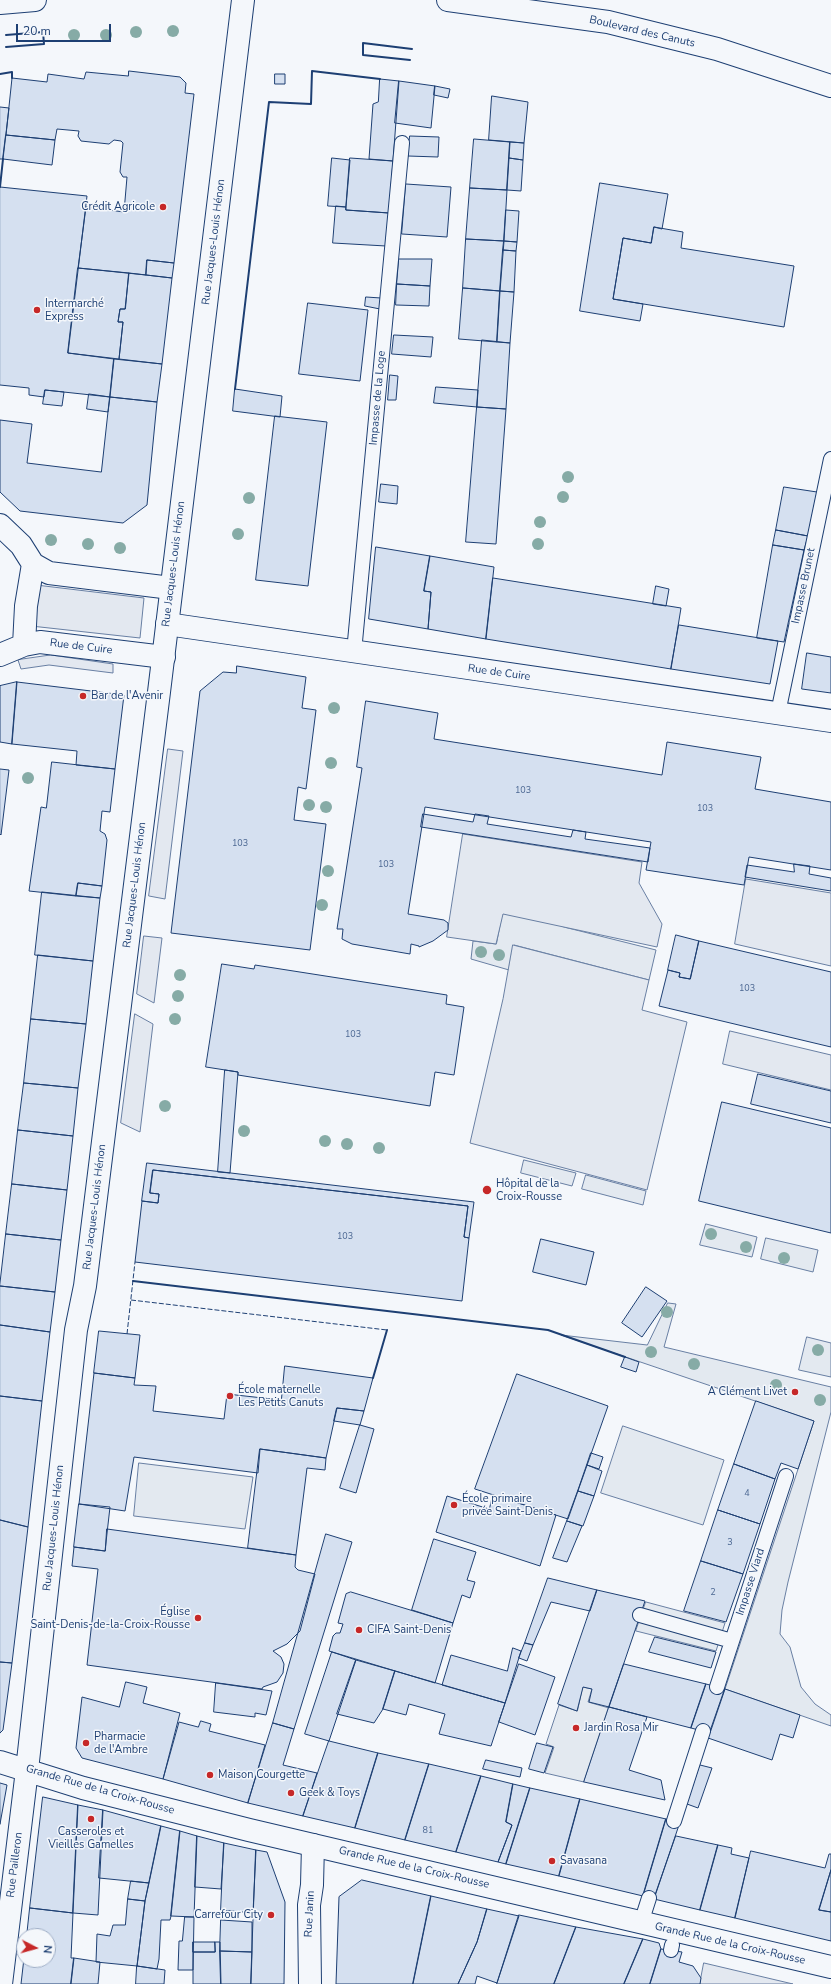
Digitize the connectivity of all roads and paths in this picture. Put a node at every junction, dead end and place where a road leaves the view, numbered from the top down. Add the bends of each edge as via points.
1 (35, 0) edge
2 (242, 0) edge
3 (448, 0) edge
4 (0, 3) edge
5 (831, 86) edge
6 (402, 143) dead end
7 (831, 459) edge
8 (0, 525) edge
9 (33, 564) junction
10 (171, 588) junction
11 (167, 624) junction
12 (24, 645) junction
13 (354, 652) junction
14 (0, 654) edge
15 (164, 657) junction
16 (778, 713) junction
17 (831, 721) edge
18 (786, 1476) dead end
19 (640, 1615) dead end
20 (732, 1641) junction
21 (717, 1687) dead end
22 (703, 1731) dead end
23 (0, 1762) edge
24 (27, 1770) junction
25 (674, 1821) dead end
26 (313, 1845) junction
27 (649, 1898) dead end
28 (641, 1923) junction
29 (831, 1967) edge
30 (1, 1984) edge
31 (310, 1984) edge

1 - 4 street
2 - 10 street, Rue Jacques-Louis Hénon
3 - 5 street, Boulevard des Canuts via 608,22 717,49
6 - 13 lane, Impasse de la Loge
7 - 16 lane, Impasse Brunet
8 - 9 street via 21,545
9 - 10 street via 49,573
9 - 12 street via 27,598
10 - 11 street, Rue Jacques-Louis Hénon
11 - 13 street, Rue de Cuire
11 - 15 street, Rue Jacques-Louis Hénon
12 - 14 street, Rue de Cuire
12 - 15 street, Rue de Cuire via 40,642
13 - 16 street, Rue de Cuire
15 - 24 street, Rue Jacques-Louis Hénon via 85,1286 76,1330
16 - 17 street, Rue de Cuire
18 - 20 lane, Impasse Viard
19 - 20 lane
20 - 21 lane, Impasse Viard
22 - 25 lane
23 - 24 street, Grande Rue de la Croix-Rousse
24 - 26 street, Grande Rue de la Croix-Rousse via 90,1790
24 - 30 street, Rue Pailleron
26 - 28 street, Grande Rue de la Croix-Rousse
26 - 31 street, Rue Janin via 309,1905
27 - 28 lane
28 - 29 street, Grande Rue de la Croix-Rousse

